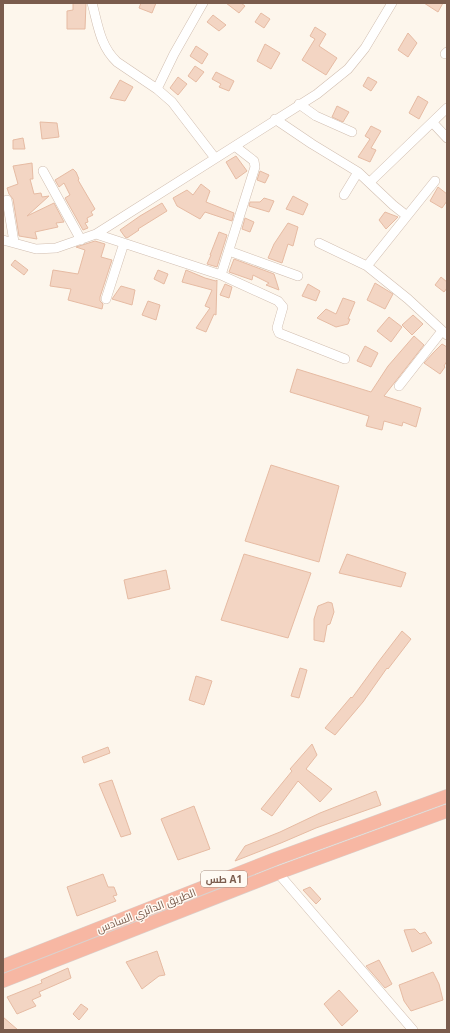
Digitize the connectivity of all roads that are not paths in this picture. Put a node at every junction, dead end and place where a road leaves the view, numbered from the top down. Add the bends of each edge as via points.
1 (92, 3) edge
2 (203, 3) edge
3 (392, 3) edge
4 (157, 90) junction
5 (299, 104) junction
6 (447, 108) edge
7 (275, 119) junction
8 (433, 123) junction
9 (352, 132) dead end
10 (447, 138) edge
11 (236, 146) junction
12 (215, 158) junction
13 (43, 171) dead end
14 (358, 172) junction
15 (434, 181) dead end
16 (370, 182) junction
17 (344, 195) dead end
18 (7, 200) dead end
19 (407, 216) junction
20 (96, 234) junction
21 (3, 240) edge
22 (81, 240) junction
23 (14, 242) junction
24 (124, 243) junction
25 (319, 243) dead end
26 (229, 251) junction
27 (367, 266) junction
28 (221, 275) junction
29 (298, 276) dead end
30 (106, 299) dead end
31 (445, 333) edge
32 (344, 359) dead end
33 (399, 386) dead end
34 (447, 796) edge
35 (447, 812) edge
36 (278, 873) junction
37 (3, 966) edge
38 (3, 981) edge
39 (413, 1030) edge

1 - 4 street via 102,43 111,57
2 - 4 street
3 - 5 street via 365,48 348,69 317,94
4 - 12 street via 172,102
5 - 7 street
5 - 9 street via 316,116
6 - 8 street
7 - 11 street
7 - 14 street
8 - 10 street
8 - 16 street
11 - 12 street
11 - 26 street via 254,161 255,166
12 - 20 street
13 - 22 street
14 - 16 street
14 - 17 street
15 - 19 street
16 - 19 street
18 - 23 street
19 - 27 street
20 - 22 street
20 - 24 street
21 - 23 street
22 - 23 street via 56,248 36,250
24 - 28 street
24 - 30 street
25 - 27 street
26 - 28 street
26 - 29 street
27 - 31 street
28 - 32 street via 280,303 283,309 277,328 279,333
31 - 33 street
34 - 37 highway, الطريق الدائري السادس / طس A1 via 282,857
35 - 36 highway, الطريق الدائري السادس / طس A1
36 - 38 highway, الطريق الدائري السادس / طس A1
36 - 39 street

